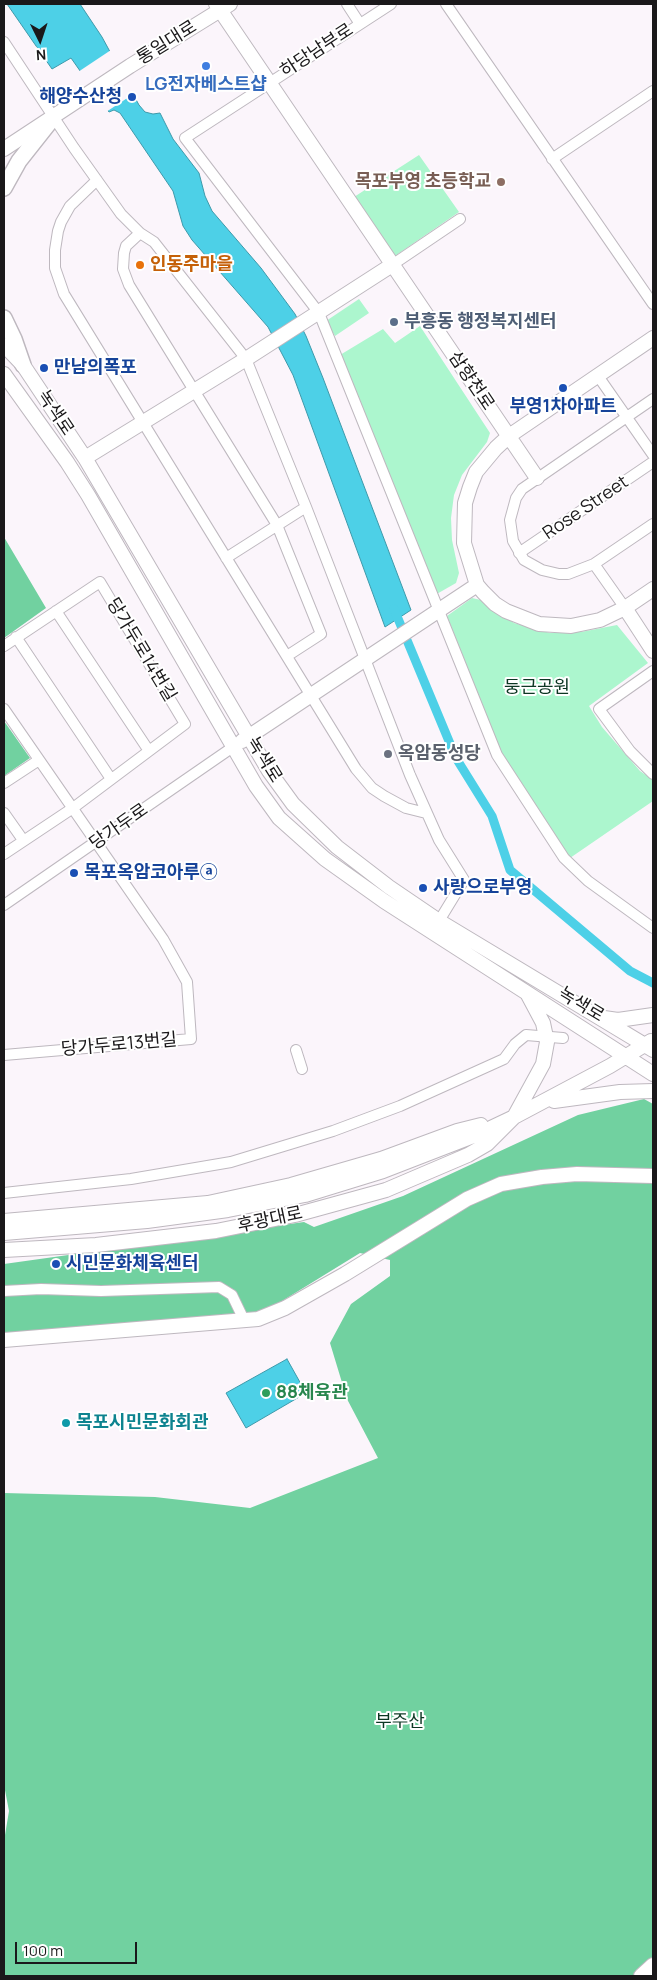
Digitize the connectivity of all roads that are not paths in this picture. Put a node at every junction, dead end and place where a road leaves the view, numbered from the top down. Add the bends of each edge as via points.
1 (347, 4) edge
2 (391, 4) edge
3 (446, 4) edge
4 (222, 6) edge
5 (360, 24) junction
6 (4, 42) edge
7 (269, 82) junction
8 (653, 91) edge
9 (59, 114) junction
10 (4, 149) edge
11 (552, 159) junction
12 (97, 180) junction
13 (4, 188) edge
14 (460, 219) dead end
15 (140, 232) junction
16 (392, 266) junction
17 (653, 304) edge
18 (317, 314) junction
19 (4, 318) edge
20 (653, 338) edge
21 (4, 345) edge
22 (249, 357) junction
23 (22, 366) junction
24 (4, 374) edge
25 (598, 376) junction
26 (194, 392) junction
27 (653, 399) edge
28 (627, 417) junction
29 (144, 423) junction
30 (509, 436) junction
31 (653, 455) edge
32 (85, 458) junction
33 (653, 462) edge
34 (537, 478) junction
35 (306, 507) junction
36 (653, 524) edge
37 (277, 525) junction
38 (519, 553) junction
39 (226, 558) junction
40 (594, 564) junction
41 (477, 585) junction
42 (653, 589) edge
43 (625, 608) junction
44 (56, 611) junction
45 (437, 612) junction
46 (16, 637) junction
47 (4, 646) edge
48 (653, 651) edge
49 (287, 656) junction
50 (369, 658) junction
51 (653, 671) edge
52 (310, 695) junction
53 (4, 709) edge
54 (249, 736) junction
55 (233, 747) junction
56 (149, 751) junction
57 (39, 760) junction
58 (653, 774) edge
59 (111, 779) junction
60 (4, 783) edge
61 (72, 808) junction
62 (4, 813) edge
63 (426, 813) junction
64 (23, 840) junction
65 (96, 842) junction
66 (4, 854) edge
67 (4, 905) edge
68 (439, 921) junction
69 (651, 924) edge
70 (527, 992) junction
71 (653, 1015) edge
72 (600, 1017) junction
73 (546, 1036) junction
74 (563, 1038) dead end
75 (651, 1045) edge
76 (296, 1050) dead end
77 (4, 1055) edge
78 (625, 1056) junction
79 (302, 1069) dead end
80 (653, 1074) edge
81 (653, 1091) edge
82 (543, 1102) junction
83 (514, 1117) junction
84 (653, 1176) edge
85 (4, 1194) edge
86 (4, 1221) edge
87 (4, 1233) edge
88 (4, 1242) edge
89 (4, 1250) edge
90 (4, 1291) edge
91 (244, 1320) junction
92 (4, 1340) edge
93 (653, 1965) edge
94 (640, 1976) edge

1 - 5 street
2 - 5 street, 하당남부로
3 - 11 street
4 - 7 street, 삼향천로
4 - 9 street, 통일대로
5 - 7 street, 하당남부로
6 - 9 street
7 - 16 street, 삼향천로
7 - 18 street, 하당남부로 via 185,138
8 - 11 street
9 - 10 street
9 - 12 street
9 - 13 main road via 19,161
11 - 17 street
12 - 15 street via 121,214
12 - 29 street via 77,197 61,222 55,250 56,276
14 - 16 street
15 - 22 street via 154,242
15 - 26 street via 126,246 122,260 124,276
16 - 18 street
16 - 30 street, 삼향천로
18 - 22 street
18 - 45 street
19 - 23 main road
20 - 25 street
21 - 23 street, 녹색로
22 - 26 street
22 - 35 street
23 - 32 street, 녹색로
24 - 55 street, 녹색로 via 88,495
25 - 28 street
25 - 30 street
26 - 29 street
26 - 37 street
27 - 28 street
28 - 31 street
28 - 34 street
29 - 32 street
29 - 39 street
30 - 34 street, 삼향천로
30 - 41 street via 476,472 465,504 464,543
32 - 54 street, 녹색로
33 - 38 street, Rose Street
34 - 38 street via 522,489 512,512 510,530
35 - 37 street
35 - 50 street
36 - 40 street
37 - 39 street
37 - 49 street via 321,634
38 - 40 street via 534,567 551,573 568,574
39 - 49 street
40 - 43 street
41 - 43 street via 506,612 549,626 588,624
41 - 45 street
42 - 43 street
43 - 48 street
44 - 46 street, 당가두로14번길
44 - 56 street
44 - 56 street, 당가두로14번길 via 100,582 185,724
45 - 50 street
45 - 69 street via 493,748 536,818 564,858 588,882
46 - 47 street, 당가두로14번길
46 - 59 street
49 - 52 street
50 - 52 street
50 - 63 street
51 - 58 street via 598,709 630,751
52 - 54 street
52 - 63 street via 356,769 372,788 395,803
53 - 57 street
54 - 55 street
54 - 68 street, 녹색로 via 293,804 337,847
55 - 65 street, 당가두로
55 - 70 street, 녹색로 via 280,818 325,859 384,901
56 - 59 street, 당가두로14번길
57 - 60 street
57 - 61 street
59 - 61 street, 당가두로14번길
61 - 64 street, 당가두로14번길
61 - 65 street
62 - 64 street
63 - 68 street via 464,880
64 - 66 street, 당가두로14번길
65 - 67 street, 당가두로
65 - 77 street, 당가두로13번길 via 187,982 191,1038
68 - 72 street, 녹색로
70 - 73 street
70 - 78 street, 녹색로
71 - 72 street via 618,1020
72 - 75 street, 녹색로
73 - 74 street
73 - 83 street via 543,1064
73 - 85 street via 526,1035 504,1059 400,1106 231,1162 131,1179
75 - 78 street, 후광대로
76 - 79 street
78 - 80 street, 녹색로
78 - 82 street, 후광대로
81 - 82 street
82 - 83 street, 후광대로
83 - 86 street, 후광대로 via 456,1131 381,1159 291,1185 208,1203
83 - 87 street, 후광대로 via 383,1171 305,1195 147,1221
83 - 88 street, 후광대로 via 483,1139 385,1177 297,1203 237,1216 155,1227 63,1233
83 - 89 street, 후광대로 via 487,1144 468,1155 386,1190 295,1215 216,1231 96,1245
84 - 91 street via 577,1174 501,1184 467,1199 285,1308 258,1319
90 - 91 street via 219,1287 232,1295
91 - 92 street
93 - 94 street

